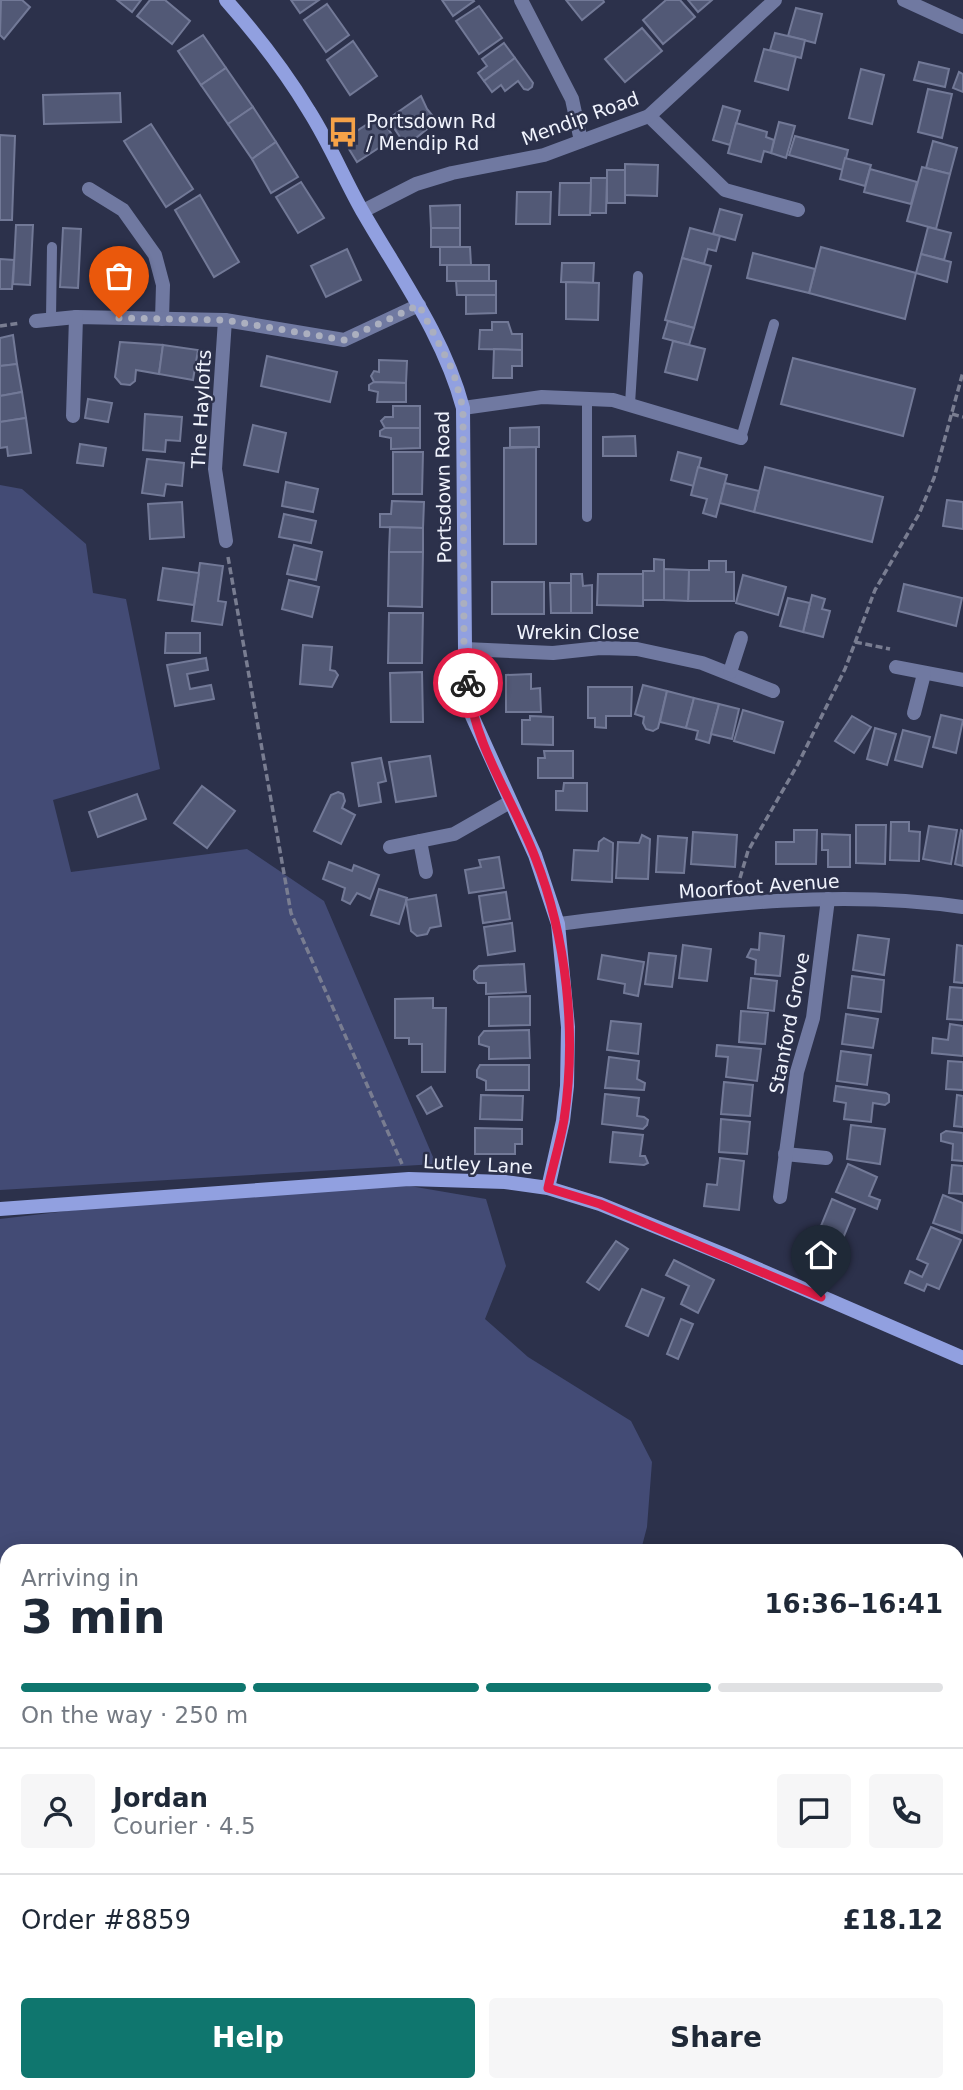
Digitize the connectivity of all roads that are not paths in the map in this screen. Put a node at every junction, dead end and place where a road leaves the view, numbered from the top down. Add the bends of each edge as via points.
1 (226, 0) edge
2 (904, 0) edge
3 (772, 1) edge
4 (527, 2) edge
5 (963, 27) edge
6 (649, 116) junction
7 (581, 141) junction
8 (89, 189) dead end
9 (797, 210) dead end
10 (363, 211) junction
11 (52, 247) dead end
12 (638, 276) dead end
13 (419, 305) junction
14 (76, 317) junction
15 (162, 319) junction
16 (43, 320) joint
17 (225, 320) junction
18 (774, 324) dead end
19 (587, 398) junction
20 (630, 404) junction
21 (463, 408) junction
22 (74, 416) dead end
23 (741, 438) joint
24 (587, 517) dead end
25 (226, 541) road end
26 (741, 638) dead end
27 (464, 649) junction
28 (896, 667) road end
29 (730, 672) junction
30 (924, 674) junction
31 (963, 680) edge
32 (772, 691) dead end
33 (914, 713) dead end
34 (510, 802) junction
35 (420, 841) junction
36 (390, 848) dead end
37 (426, 872) dead end
38 (828, 899) junction
39 (963, 907) edge
40 (558, 924) junction
41 (785, 1154) junction
42 (826, 1158) dead end
43 (548, 1188) junction
44 (780, 1197) dead end
45 (0, 1209) edge
46 (963, 1358) edge

1 - 10 street, Portsdown Road via 269,50 311,113
2 - 5 street
3 - 6 street, Mendip Road
4 - 7 street via 572,99
6 - 7 street, Mendip Road
6 - 9 street via 725,190
7 - 10 street, Mendip Road via 544,155 416,184
8 - 15 street via 123,210 155,255 163,285
10 - 13 street, Portsdown Road
11 - 16 lane
12 - 20 lane
13 - 17 street via 344,340
13 - 21 street, Portsdown Road via 453,371
14 - 15 street
14 - 16 street
14 - 22 street
15 - 17 street
17 - 25 street, The Haylofts via 215,469
18 - 23 lane
19 - 20 street
19 - 21 street via 542,397
19 - 24 lane
20 - 23 street
21 - 27 street, Portsdown Road
26 - 29 street
27 - 29 street, Wrekin Close via 553,653 637,649
27 - 34 street, Portsdown Road via 472,716
28 - 30 street
29 - 32 street, Wrekin Close
30 - 31 street
30 - 33 street
34 - 35 street via 454,834
34 - 40 street, Portsdown Road via 535,855
35 - 36 street
35 - 37 street
38 - 39 street, Moorfoot Avenue
38 - 40 street, Moorfoot Avenue via 732,904
38 - 41 street, Stanford Grove via 813,1018 797,1072
40 - 43 street, Portsdown Road via 568,1027 567,1086
41 - 42 street
41 - 44 street, Stanford Grove
43 - 45 street, Lutley Lane via 409,1179
43 - 46 street, Lutley Lane via 730,1257

